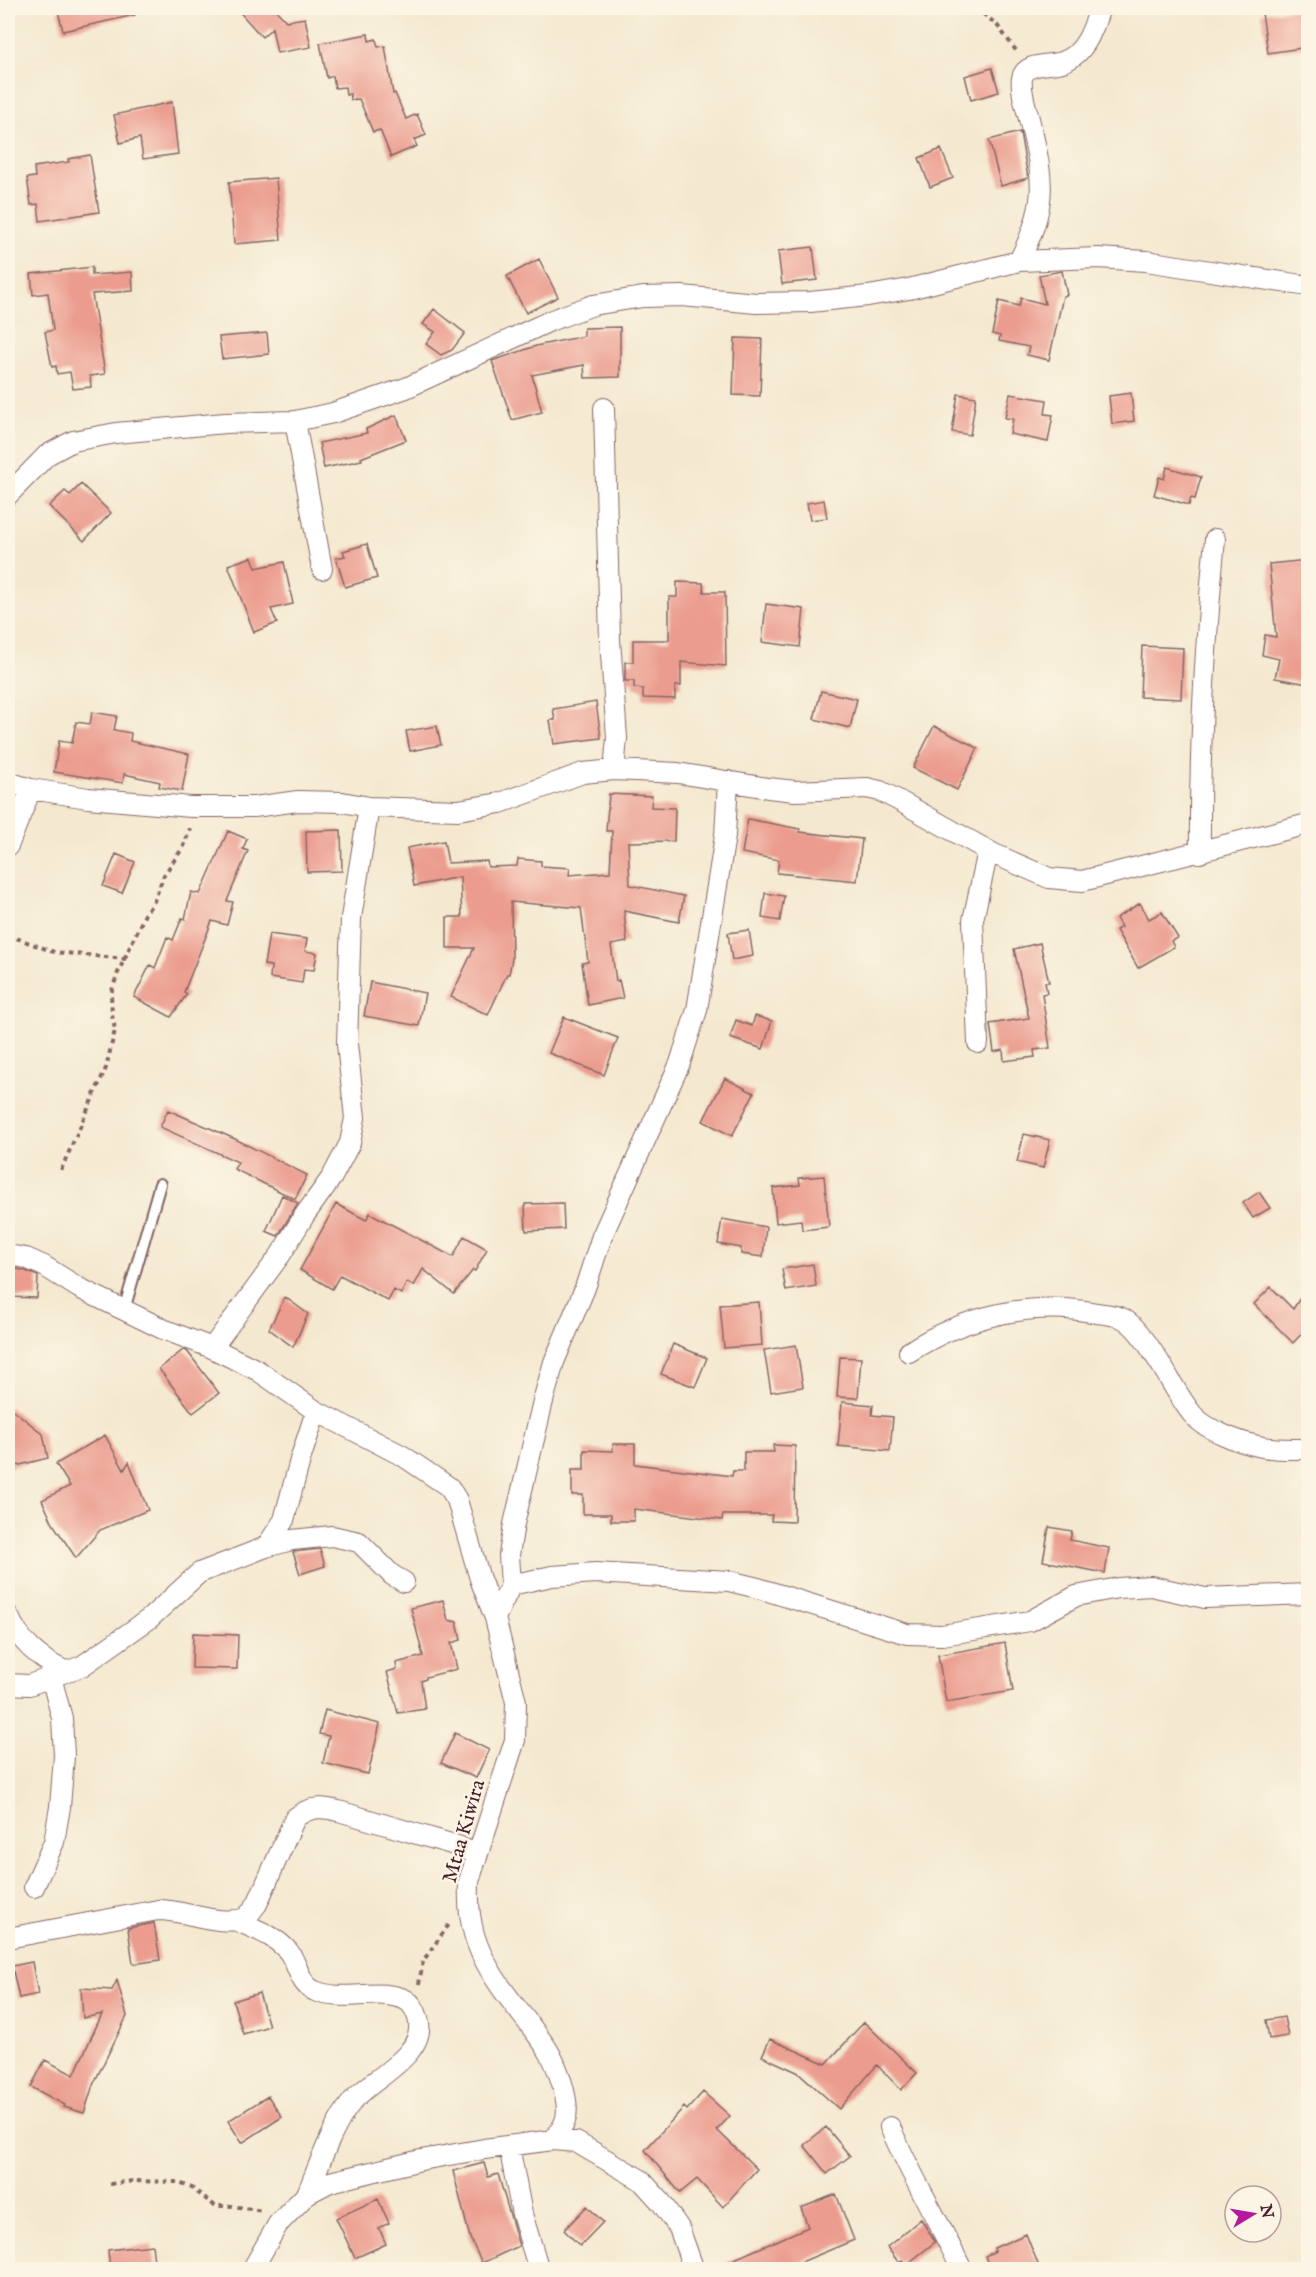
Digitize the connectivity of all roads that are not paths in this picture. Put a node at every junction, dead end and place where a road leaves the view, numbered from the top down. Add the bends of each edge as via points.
1 (1100, 8) edge
2 (1019, 261) junction
3 (1308, 286) edge
4 (604, 408) dead end
5 (295, 421) junction
6 (8, 495) edge
7 (1215, 539) dead end
8 (322, 569) dead end
9 (614, 770) junction
10 (728, 781) junction
11 (8, 782) edge
12 (31, 789) junction
13 (369, 807) junction
14 (1308, 824) edge
15 (8, 846) edge
16 (988, 851) junction
17 (1200, 853) junction
18 (978, 1043) dead end
19 (160, 1184) dead end
20 (8, 1255) edge
21 (124, 1310) junction
22 (212, 1348) junction
23 (909, 1352) dead end
24 (316, 1411) junction
25 (1308, 1449) edge
26 (266, 1546) junction
27 (405, 1582) dead end
28 (512, 1586) junction
29 (1308, 1594) edge
30 (8, 1615) edge
31 (495, 1618) junction
32 (59, 1675) junction
33 (8, 1684) edge
34 (477, 1855) junction
35 (34, 1887) dead end
36 (237, 1921) junction
37 (8, 1938) edge
38 (890, 2127) dead end
39 (553, 2140) junction
40 (510, 2146) junction
41 (308, 2194) junction
42 (252, 2270) edge
43 (539, 2270) edge
44 (694, 2270) edge
45 (962, 2270) edge

1 - 2 street via 1082,51 1061,63 1029,68 1022,78 1042,188 1036,222
2 - 3 street via 1146,261
2 - 5 street via 909,289 822,301 756,303 682,296 593,305 406,388 363,404
4 - 9 street via 610,640 617,738
5 - 6 street via 165,428 73,441 47,456
5 - 8 street
7 - 17 street via 1204,646
9 - 10 street via 678,773
9 - 13 street via 583,772 500,803 458,810
10 - 16 street via 801,791 854,787 880,791
10 - 28 street via 724,836 697,1010 680,1063 602,1236 554,1362 514,1524 509,1555
11 - 12 street
12 - 13 street via 191,807 254,807 297,801
12 - 15 street
13 - 22 street via 351,918 347,1044 355,1118 350,1143 281,1254
14 - 17 street
16 - 17 street via 1049,878 1082,881
16 - 18 street via 973,920
19 - 21 lane
20 - 21 street, Mtaa Kiwira via 44,1266
21 - 22 street, Mtaa Kiwira
22 - 24 street, Mtaa Kiwira via 257,1370
23 - 25 street via 927,1340 980,1318 1025,1309 1086,1311 1123,1318 1144,1339 1195,1417 1220,1433 1259,1447
24 - 26 street via 284,1520
24 - 31 street, Mtaa Kiwira via 404,1456 449,1487 457,1500
26 - 27 street via 332,1536 359,1542 392,1575
26 - 32 street via 199,1573 149,1619 82,1666
28 - 29 street via 552,1576 596,1574 729,1581 907,1634 942,1635 1030,1621 1076,1596 1118,1588 1151,1586 1205,1598
28 - 31 street
30 - 32 street via 20,1636
31 - 34 street, Mtaa Kiwira via 516,1702 515,1740
32 - 33 street via 30,1685
32 - 35 street via 64,1756 60,1808 54,1842
34 - 36 street via 342,1812 313,1808 296,1818 256,1904 246,1918
34 - 39 street, Mtaa Kiwira via 469,1881 472,1930 496,1980 547,2049 561,2082 567,2105 565,2121
36 - 37 street via 158,1910
36 - 41 street via 273,1937 288,1951 305,1984 317,1992 406,2000 415,2008 420,2022 411,2050 350,2104
38 - 45 street
39 - 40 street
39 - 44 street via 576,2142 641,2180 679,2228
40 - 41 street via 374,2171 330,2182
40 - 43 street via 522,2214
41 - 42 street via 278,2224

